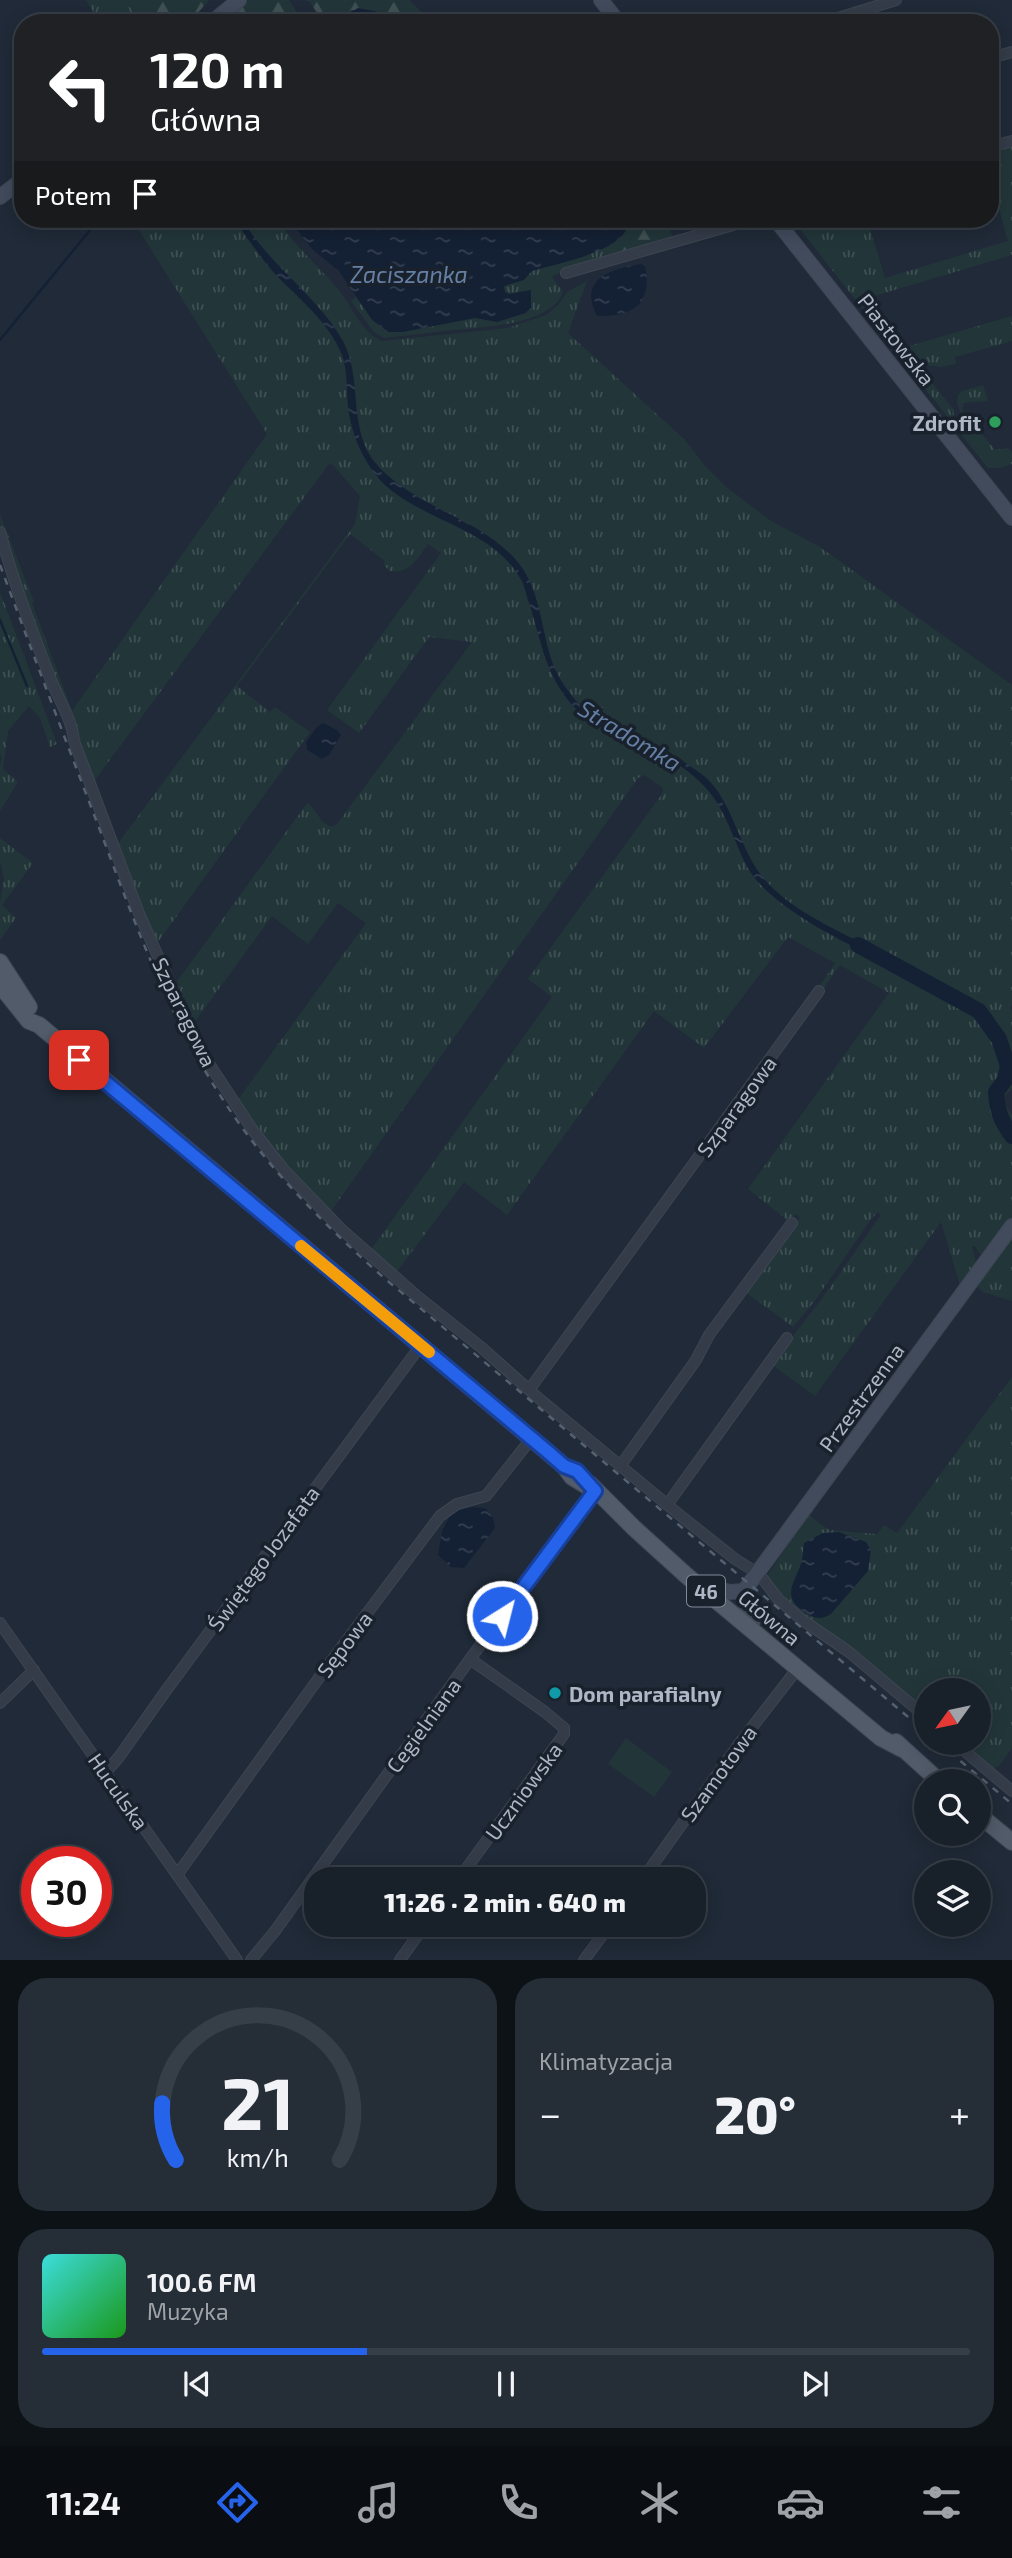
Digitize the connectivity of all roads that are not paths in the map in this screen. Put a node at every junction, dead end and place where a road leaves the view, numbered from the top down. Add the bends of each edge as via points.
1 (239, 0) edge
2 (601, 0) edge
3 (896, 0) edge
4 (222, 14) edge
5 (612, 14) edge
6 (851, 14) edge
7 (14, 186) edge
8 (0, 197) edge
9 (723, 228) edge
10 (782, 228) edge
11 (566, 273) dead end
12 (1012, 518) edge
13 (0, 532) edge
14 (0, 962) edge
15 (0, 985) edge
16 (819, 991) dead end
17 (39, 1026) junction
18 (792, 1223) dead end
19 (1012, 1226) edge
20 (787, 1338) dead end
21 (421, 1345) junction
22 (529, 1390) junction
23 (531, 1439) junction
24 (621, 1465) junction
25 (595, 1491) junction
26 (667, 1505) junction
27 (617, 1510) junction
28 (759, 1574) junction
29 (716, 1588) junction
30 (744, 1591) junction
31 (754, 1619) junction
32 (0, 1623) edge
33 (470, 1660) junction
34 (798, 1668) junction
35 (34, 1670) junction
36 (0, 1703) edge
37 (914, 1707) edge
38 (902, 1749) junction
39 (969, 1755) edge
40 (925, 1769) edge
41 (106, 1772) junction
42 (1012, 1791) edge
43 (991, 1825) edge
44 (1012, 1842) edge
45 (467, 1867) edge
46 (651, 1867) edge
47 (177, 1875) junction
48 (416, 1937) edge
49 (601, 1937) edge
50 (237, 1959) edge
51 (251, 1959) edge
52 (400, 1959) edge
53 (584, 1959) edge

1 - 4 street
2 - 5 street
3 - 6 street
7 - 8 street
9 - 11 street
10 - 12 street, Piastowska
13 - 22 street, Szparagowa via 17,590 59,702 73,726 74,741 135,905 205,1057 267,1150 327,1216
14 - 17 main road, Główna / 46
15 - 17 main road, Główna / 46 via 29,1021
16 - 22 street, Szparagowa
17 - 21 main road, Główna / 46
18 - 24 street
19 - 28 street, Przestrzenna
20 - 26 street
21 - 23 main road, Główna / 46
21 - 41 street, Świętego Jozafata
22 - 24 street, Szparagowa
23 - 25 main road, Główna / 46 via 572,1478
23 - 47 street, Sępowa via 486,1496 457,1504 440,1516
24 - 26 street, Szparagowa
25 - 27 main road, Główna / 46
25 - 33 street, Cegielniana
26 - 28 street, Szparagowa
27 - 29 main road, Główna / 46
27 - 34 main road, Główna / 46
28 - 30 street, Przestrzenna
28 - 37 street, Szparagowa via 801,1619
29 - 30 street
29 - 31 main road, Główna / 46
30 - 31 street
31 - 38 main road, Główna / 46 via 875,1719
32 - 35 street, Huculska
33 - 45 street, Uczniowska via 545,1712 564,1728 564,1734
33 - 51 street, Cegielniana
34 - 38 main road, Główna / 46 via 881,1738
34 - 46 street, Szamotowa
35 - 36 street
35 - 41 street, Huculska
38 - 40 main road, Główna / 46
39 - 42 street
41 - 47 street, Huculska
43 - 44 main road
47 - 50 street, Huculska
48 - 52 street
49 - 53 street

